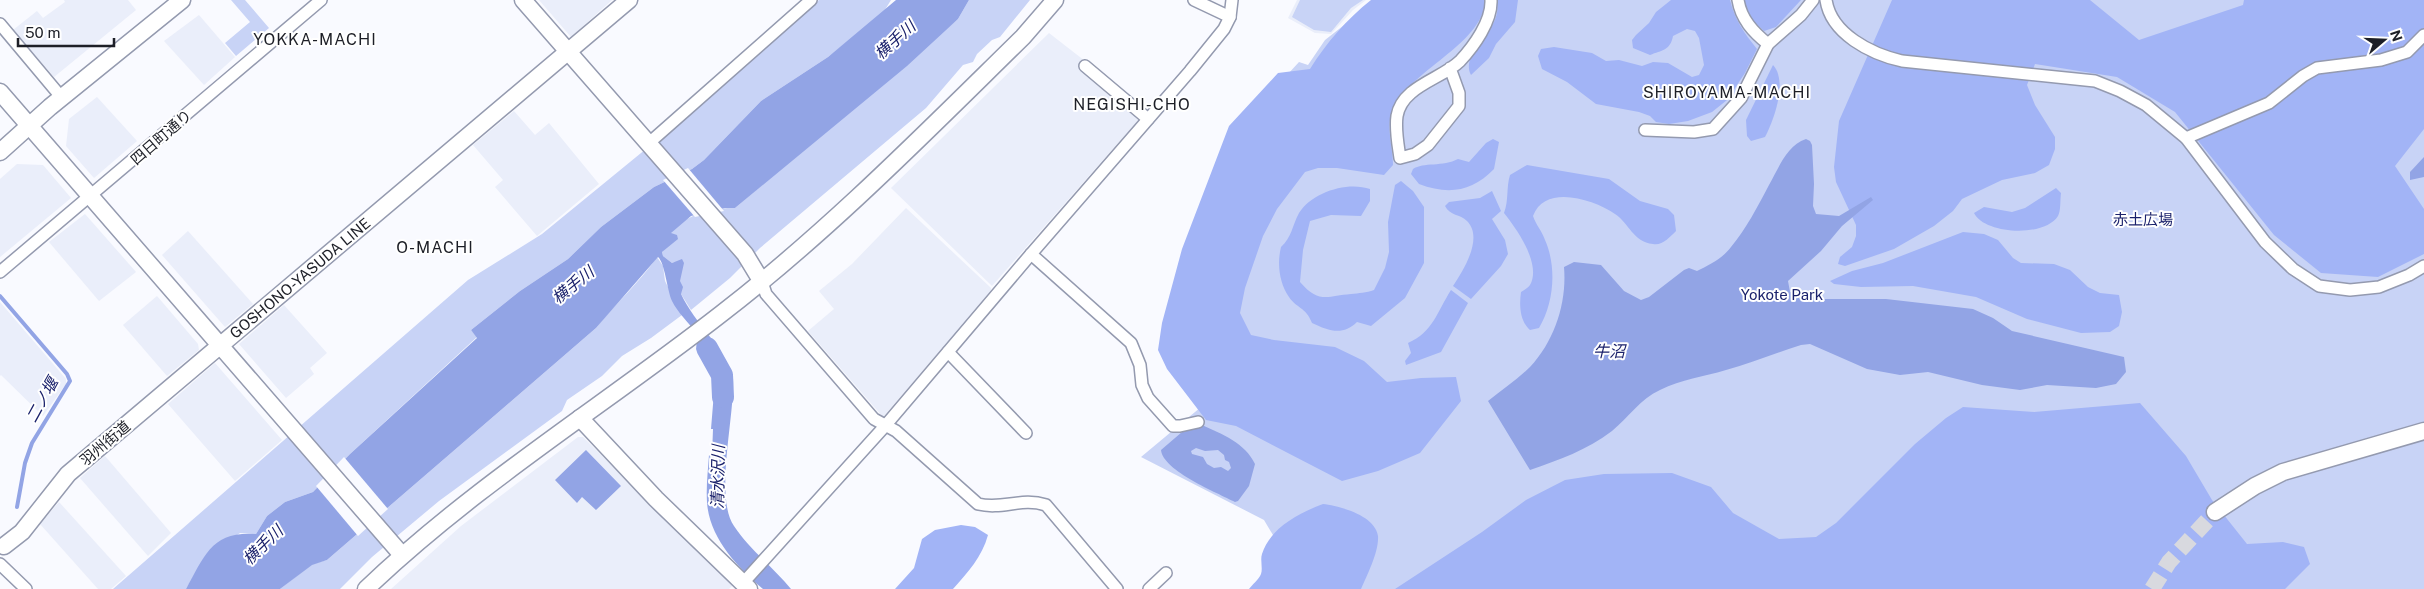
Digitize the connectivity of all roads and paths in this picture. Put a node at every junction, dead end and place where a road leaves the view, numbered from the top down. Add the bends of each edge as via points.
1 (182, 0) edge
2 (321, 0) edge
3 (523, 0) edge
4 (629, 0) edge
5 (811, 0) edge
6 (1055, 0) edge
7 (1194, 0) edge
8 (1232, 0) edge
9 (1491, 0) edge
10 (1738, 0) edge
11 (1813, 0) edge
12 (1826, 0) edge
13 (1230, 17) junction
14 (0, 24) edge
15 (2424, 35) edge
16 (1768, 44) junction
17 (568, 51) junction
18 (1085, 66) dead end
19 (1450, 68) junction
20 (0, 92) edge
21 (62, 98) junction
22 (1148, 119) junction
23 (31, 126) junction
24 (1645, 130) dead end
25 (2186, 138) junction
26 (649, 143) junction
27 (0, 152) edge
28 (91, 196) junction
29 (1031, 254) junction
30 (2424, 266) edge
31 (0, 272) edge
32 (762, 282) junction
33 (221, 346) junction
34 (948, 352) junction
35 (580, 418) junction
36 (1198, 422) dead end
37 (885, 426) junction
38 (2424, 431) edge
39 (1026, 433) dead end
40 (2215, 512) tunnel mouth
41 (1, 546) edge
42 (402, 555) junction
43 (0, 564) edge
44 (1166, 573) dead end
45 (747, 583) edge
46 (26, 589) edge
47 (366, 589) edge
48 (1117, 589) edge
49 (1149, 589) edge

1 - 21 street
2 - 28 street, 四日町通り
3 - 17 street
4 - 17 street, GOSHONO-YASUDA LINE
5 - 26 street
6 - 32 street via 1034,26 955,104 810,242
7 - 13 street
8 - 13 street
9 - 19 street via 1483,29
10 - 16 street via 1752,31
11 - 16 street
12 - 25 street via 1835,24 1853,40 1888,58 2095,80 2146,105
13 - 22 street via 1224,29
14 - 21 street
15 - 25 street via 2407,52 2380,60 2318,68 2269,103
16 - 24 street via 1741,98 1713,129 1694,132
17 - 26 street
17 - 33 street, GOSHONO-YASUDA LINE
18 - 22 street
19 - 19 street via 1406,98 1397,114 1400,158 1415,154 1428,145 1459,106
20 - 23 street
21 - 23 street
22 - 29 street
23 - 27 street
23 - 28 street
25 - 30 street via 2265,242 2293,269 2319,286 2350,290 2379,287 2409,276
26 - 32 street via 745,254
28 - 31 street, 四日町通り
28 - 33 street
29 - 34 street
29 - 36 street via 1131,343 1148,398 1173,426
32 - 35 street
32 - 37 street via 766,294 874,419
33 - 41 street, 羽州街道 via 68,474 22,532
33 - 42 street, GOSHONO-YASUDA LINE
34 - 37 street
34 - 39 street
35 - 42 street via 462,505
35 - 45 street via 656,499
37 - 45 street
37 - 48 street via 896,431 978,504 990,507 1032,500 1046,505
38 - 40 street via 2283,472
42 - 47 street
43 - 46 street
44 - 49 street

